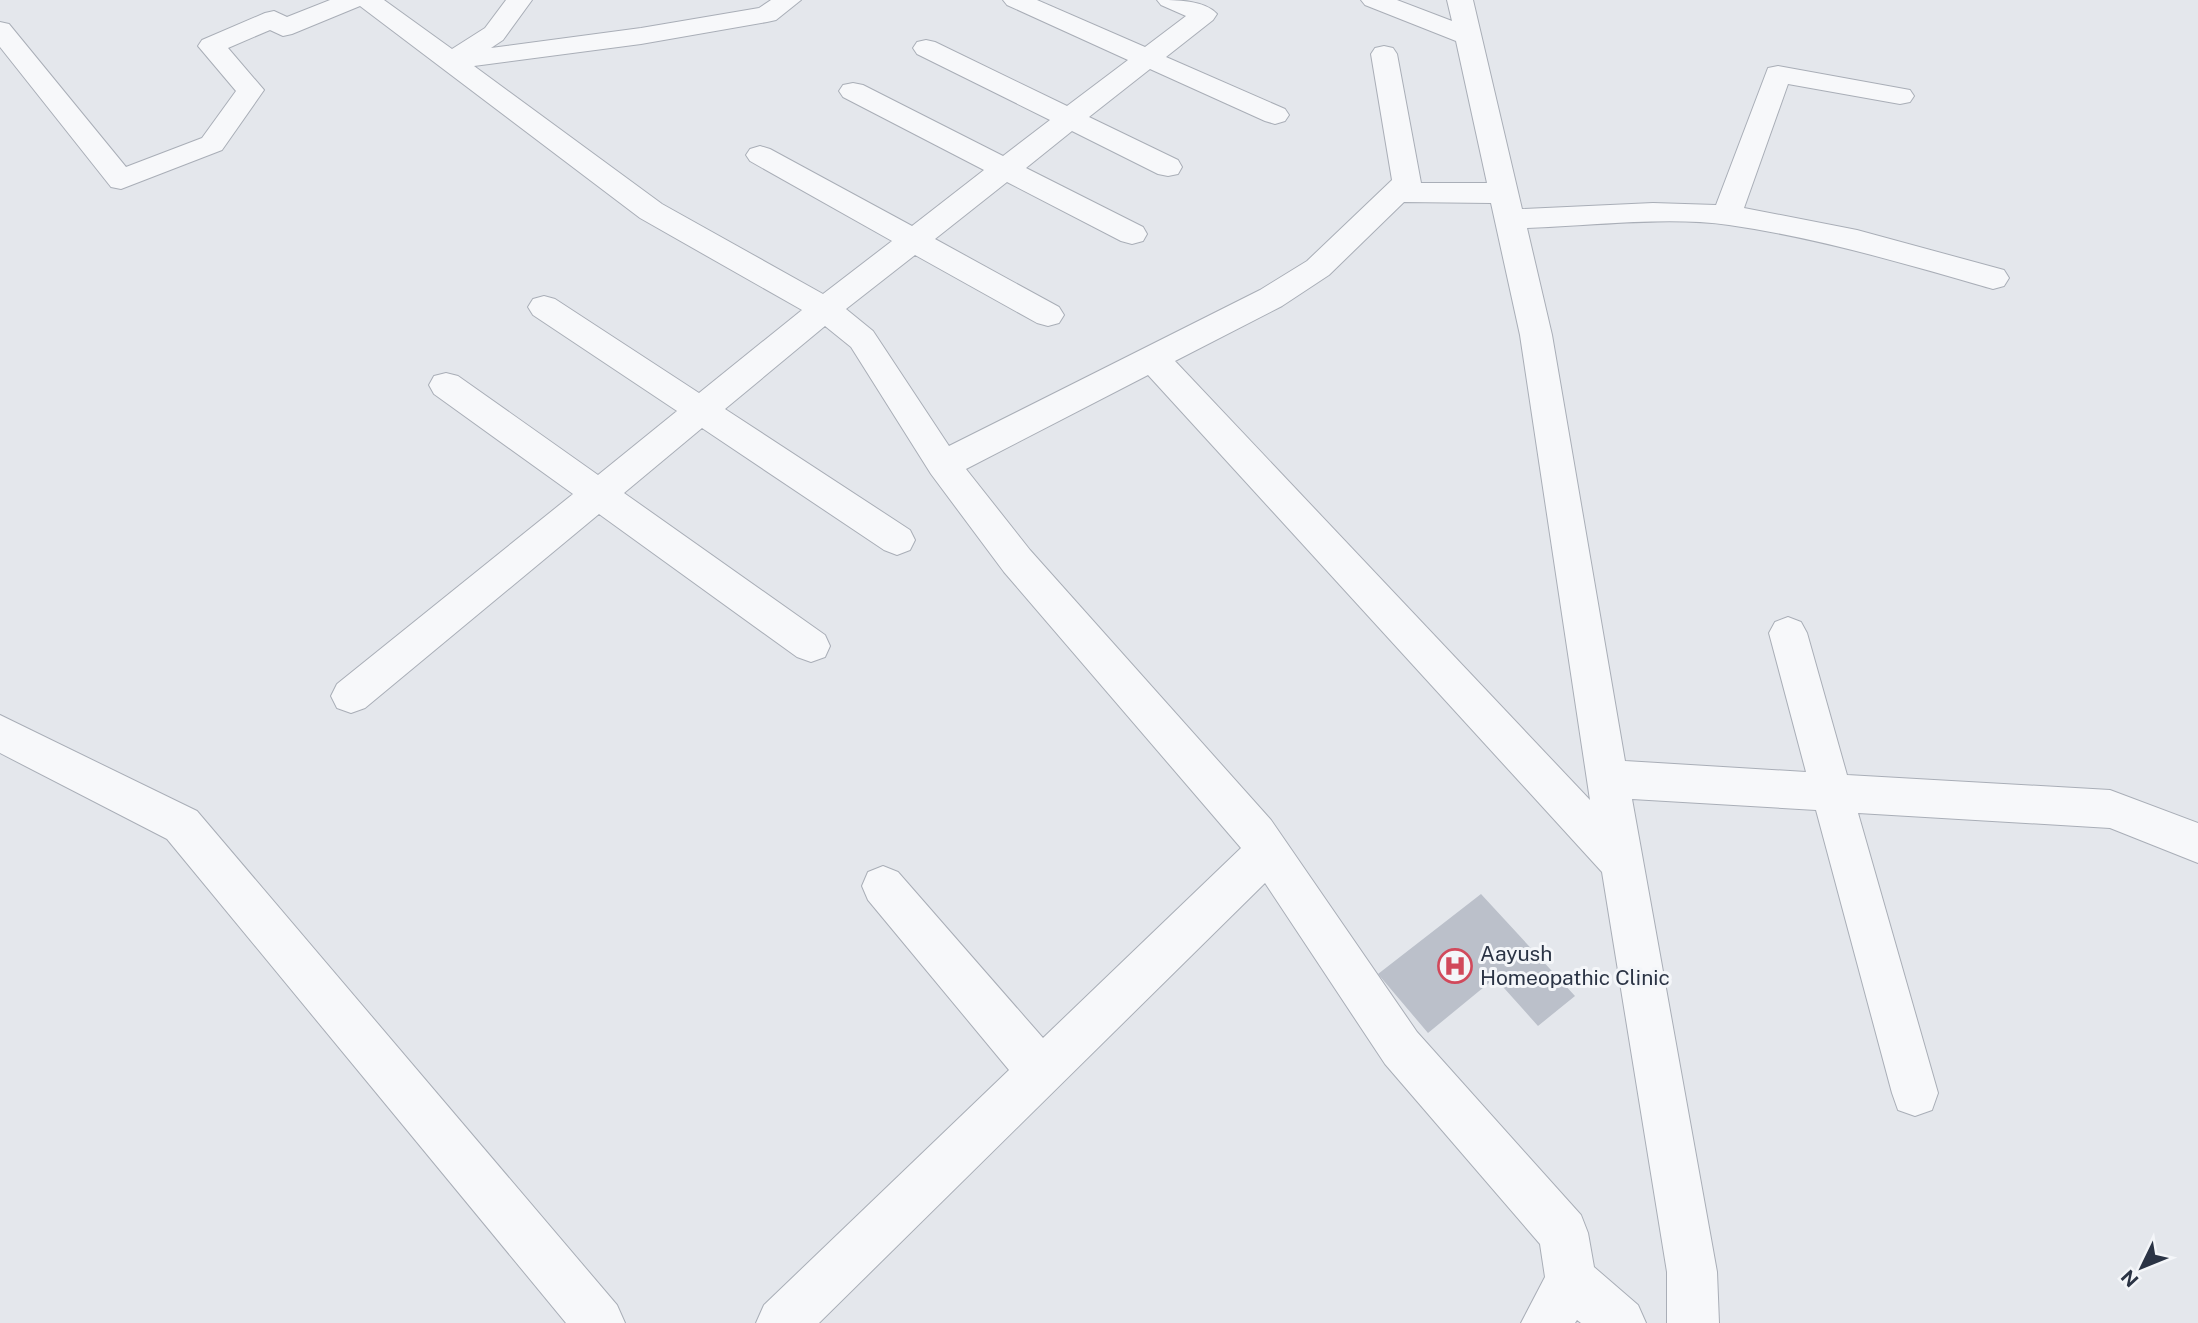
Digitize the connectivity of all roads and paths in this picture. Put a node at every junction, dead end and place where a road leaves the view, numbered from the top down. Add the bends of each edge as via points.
1 (353, 0) edge
2 (368, 0) edge
3 (519, 0) edge
4 (788, 0) edge
5 (1016, 0) edge
6 (1170, 0) edge
7 (1374, 0) edge
8 (1460, 0) edge
9 (0, 30) edge
10 (1468, 37) junction
11 (926, 48) dead end
12 (1384, 54) dead end
13 (1150, 59) junction
14 (451, 61) junction
15 (853, 91) dead end
16 (1899, 96) dead end
17 (1275, 115) dead end
18 (1071, 120) junction
19 (760, 155) dead end
20 (1168, 167) dead end
21 (1007, 169) junction
22 (1396, 192) junction
23 (1507, 206) junction
24 (1727, 215) junction
25 (1132, 234) dead end
26 (914, 241) junction
27 (1993, 278) dead end
28 (544, 307) dead end
29 (825, 309) junction
30 (1048, 314) dead end
31 (1153, 359) junction
32 (446, 385) dead end
33 (701, 411) junction
34 (943, 465) junction
35 (599, 494) junction
36 (897, 540) dead end
37 (1788, 633) dead end
38 (811, 646) dead end
39 (351, 696) dead end
40 (0, 733) edge
41 (1609, 779) junction
42 (1832, 792) junction
43 (2198, 843) edge
44 (1268, 851) junction
45 (1624, 865) junction
46 (883, 886) dead end
47 (1041, 1072) junction
48 (1915, 1093) dead end
49 (1559, 1302) edge
50 (599, 1323) edge
51 (782, 1323) edge
52 (1620, 1323) edge
53 (1693, 1323) edge

1 - 9 street via 283,28 274,19 211,46 250,90 212,144 121,180
2 - 14 street
3 - 14 street via 494,34
4 - 14 street via 767,14
5 - 13 street
6 - 13 street via 1204,14
7 - 10 street
8 - 10 street
10 - 23 street
11 - 18 street
12 - 22 street via 1406,182
13 - 17 street
13 - 18 street
14 - 29 street via 651,211
15 - 21 street
16 - 24 street via 1861,85 1779,74
18 - 20 street
18 - 21 street
19 - 26 street
21 - 25 street
21 - 26 street
22 - 23 street
22 - 31 street via 1318,268 1271,298
23 - 24 street
23 - 41 street via 1536,335
24 - 27 street via 1857,240
26 - 29 street
26 - 30 street
28 - 33 street
29 - 33 street
29 - 34 street via 862,339
31 - 34 street
31 - 45 street
32 - 35 street
33 - 35 street
33 - 36 street
34 - 44 street via 1017,561
35 - 38 street
35 - 39 street
37 - 42 street
40 - 50 street via 182,825
41 - 42 street
41 - 45 street
42 - 43 street via 2110,809
42 - 48 street
44 - 47 street
44 - 49 street via 1401,1048 1563,1233
45 - 53 street via 1692,1272
46 - 47 street
47 - 51 street
49 - 52 street

